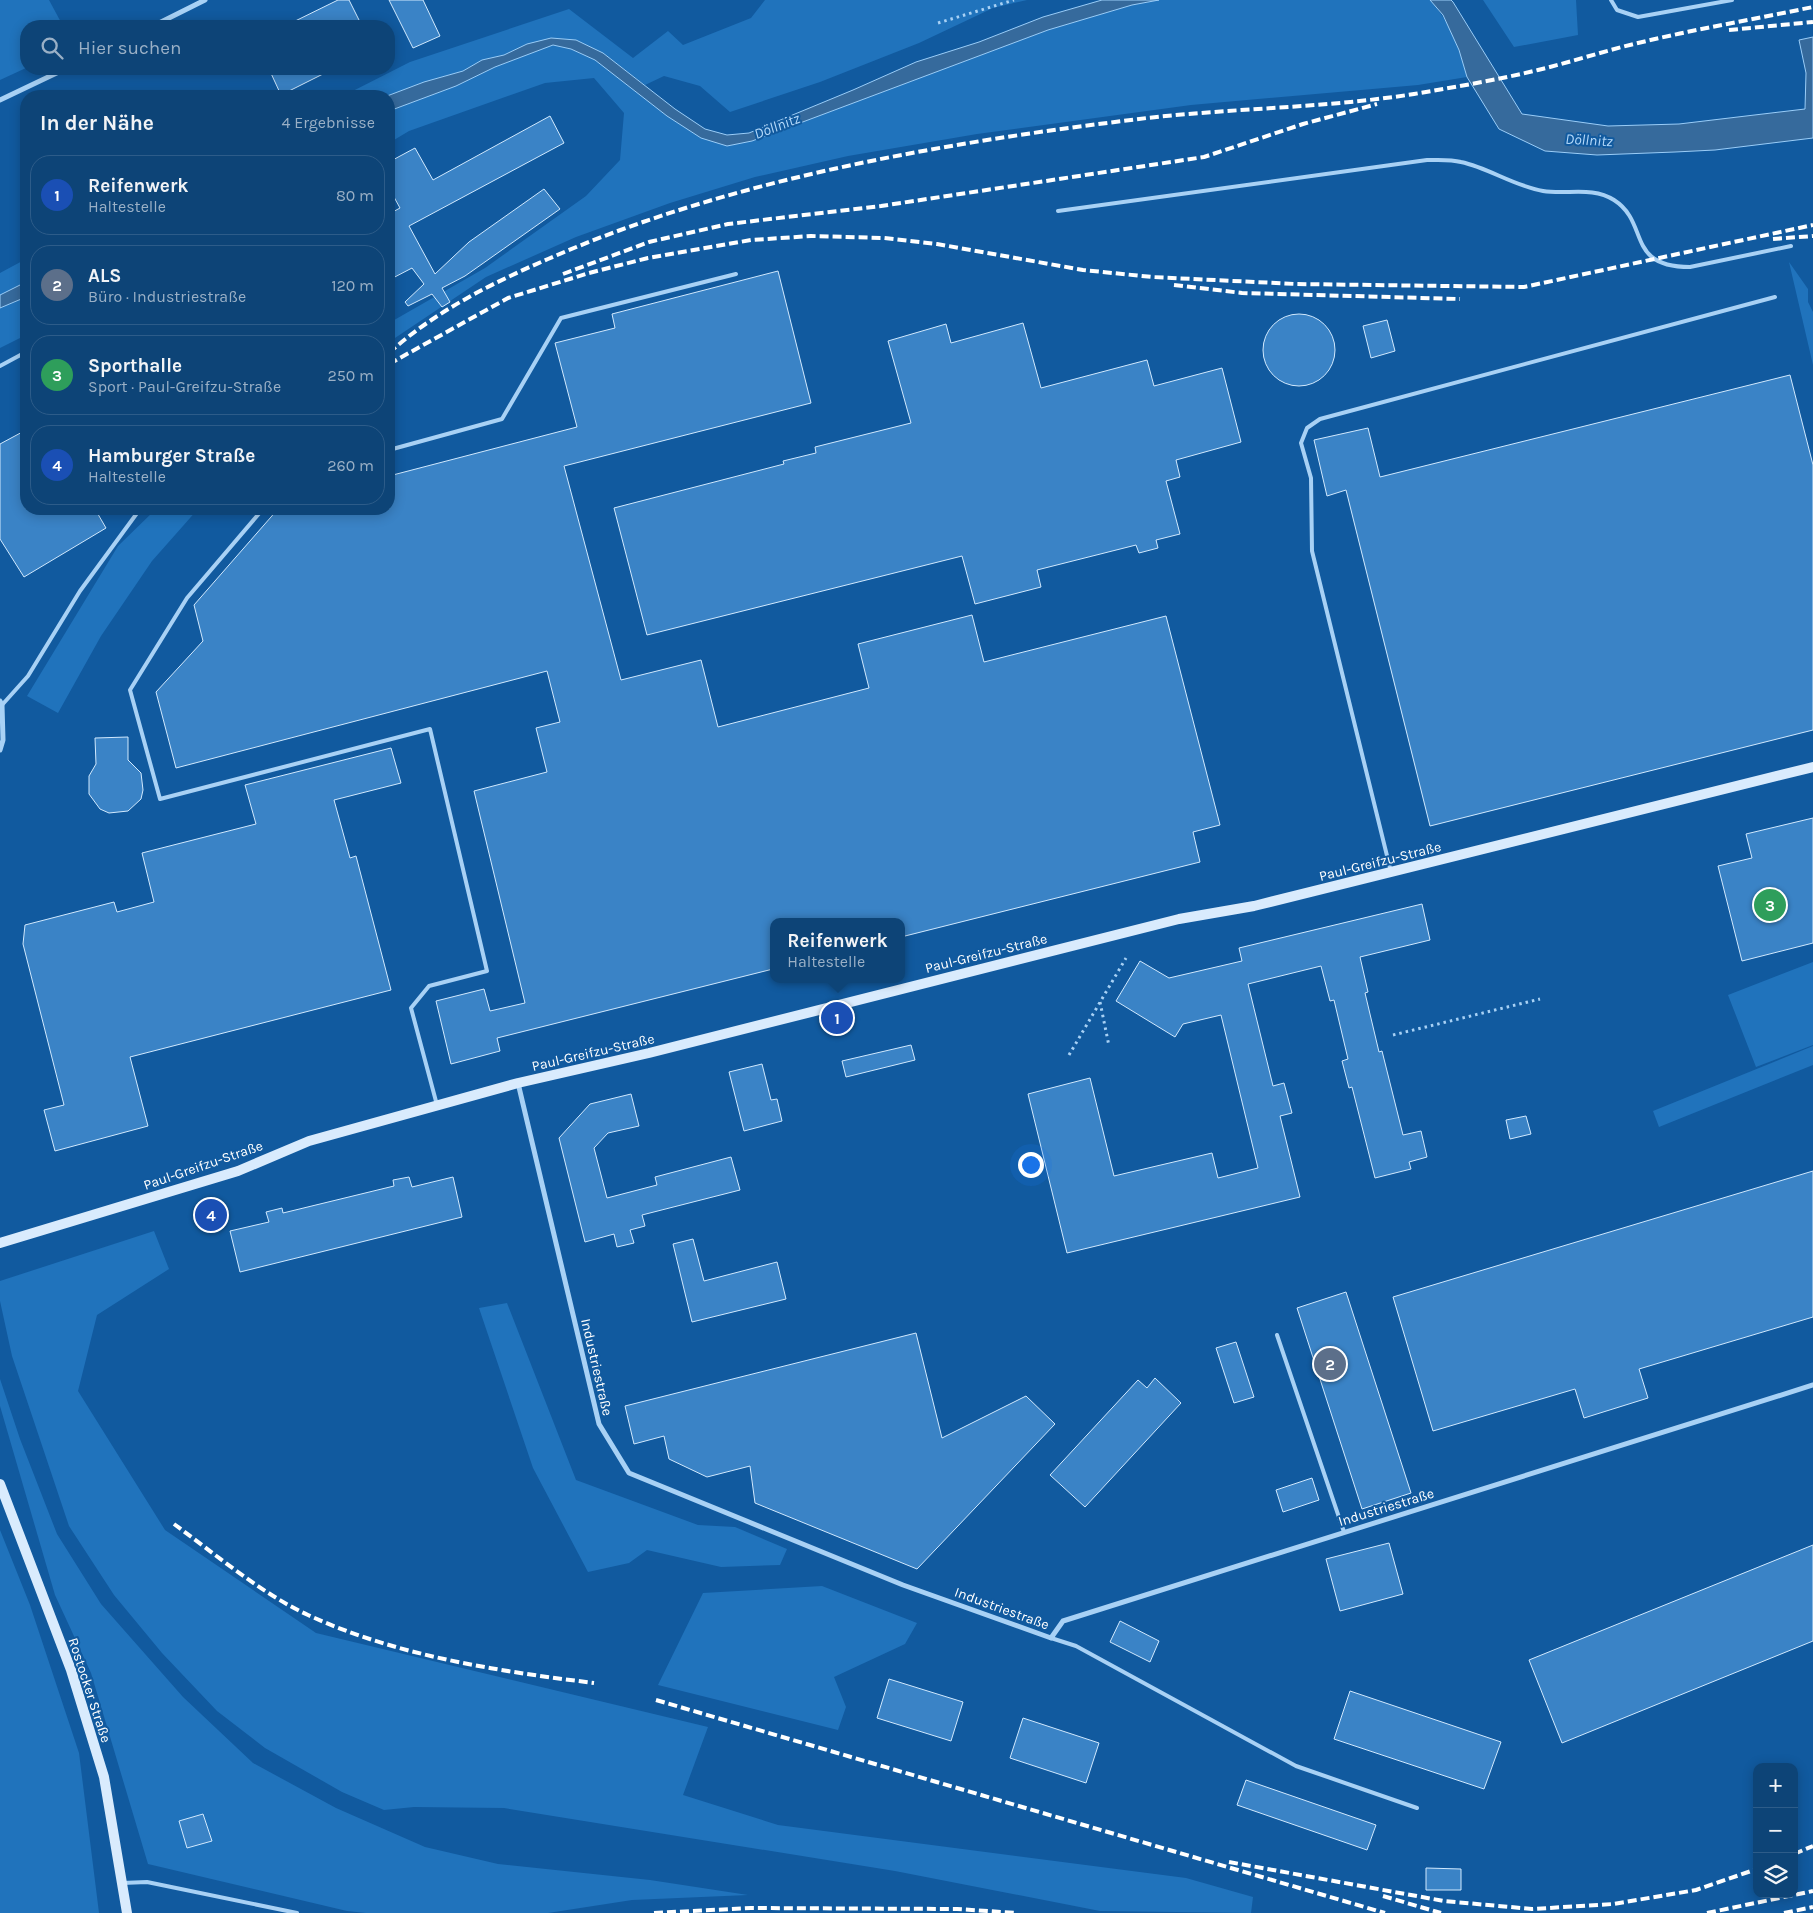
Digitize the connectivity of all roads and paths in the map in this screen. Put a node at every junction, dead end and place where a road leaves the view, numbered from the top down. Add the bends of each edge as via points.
1 (205, 0) edge
2 (1014, 0) edge
3 (1612, 0) edge
4 (1732, 0) edge
5 (165, 20) edge
6 (938, 24) dead end
7 (52, 75) edge
8 (20, 90) edge
9 (21, 90) edge
10 (0, 100) edge
11 (1058, 211) dead end
12 (1791, 246) dead end
13 (736, 274) dead end
14 (1775, 297) dead end
15 (20, 355) edge
16 (0, 366) edge
17 (395, 448) edge
18 (136, 515) edge
19 (258, 515) edge
20 (1, 703) edge
21 (0, 750) edge
22 (1813, 767) edge
23 (1391, 872) junction
24 (1126, 958) dead end
25 (1540, 999) dead end
26 (1100, 1001) junction
27 (1393, 1035) dead end
28 (1109, 1046) dead end
29 (1069, 1054) dead end
30 (518, 1083) junction
31 (437, 1106) junction
32 (0, 1243) edge
33 (1277, 1335) dead end
34 (1813, 1385) edge
35 (0, 1484) edge
36 (1344, 1532) junction
37 (1051, 1638) junction
38 (1417, 1808) dead end
39 (122, 1883) junction
40 (127, 1913) edge
41 (297, 1913) edge

1 - 5 street
2 - 6 path
3 - 4 lane via 1617,10 1638,17
7 - 9 street
8 - 10 street
11 - 12 lane via 1427,160 1448,160 1462,162 1523,187 1599,193 1624,209 1644,250 1654,259 1674,267 1690,267
13 - 17 lane via 561,318 502,419
14 - 23 lane via 1320,419 1307,428 1301,443 1311,478 1312,552
15 - 16 lane
18 - 20 lane via 80,591 28,676
19 - 31 lane via 188,598 130,690 160,799 430,729 487,971 429,986 412,1008
20 - 21 street via 3,740
22 - 23 main road, Paul-Greifzu-Straße
23 - 30 main road, Paul-Greifzu-Straße via 1254,906 1180,919
24 - 26 path
25 - 27 path
26 - 28 path
26 - 29 path
30 - 31 main road, Paul-Greifzu-Straße
30 - 37 street, Industriestraße via 599,1424 629,1473 903,1585
31 - 32 main road, Paul-Greifzu-Straße via 309,1140 219,1177
33 - 36 lane
34 - 36 street, Industriestraße
35 - 39 main road, Rostocker Straße via 71,1670 102,1768
36 - 37 street, Industriestraße via 1063,1621
37 - 38 lane via 1076,1646 1296,1766
39 - 40 main road, Rostocker Straße
39 - 41 lane via 147,1882

